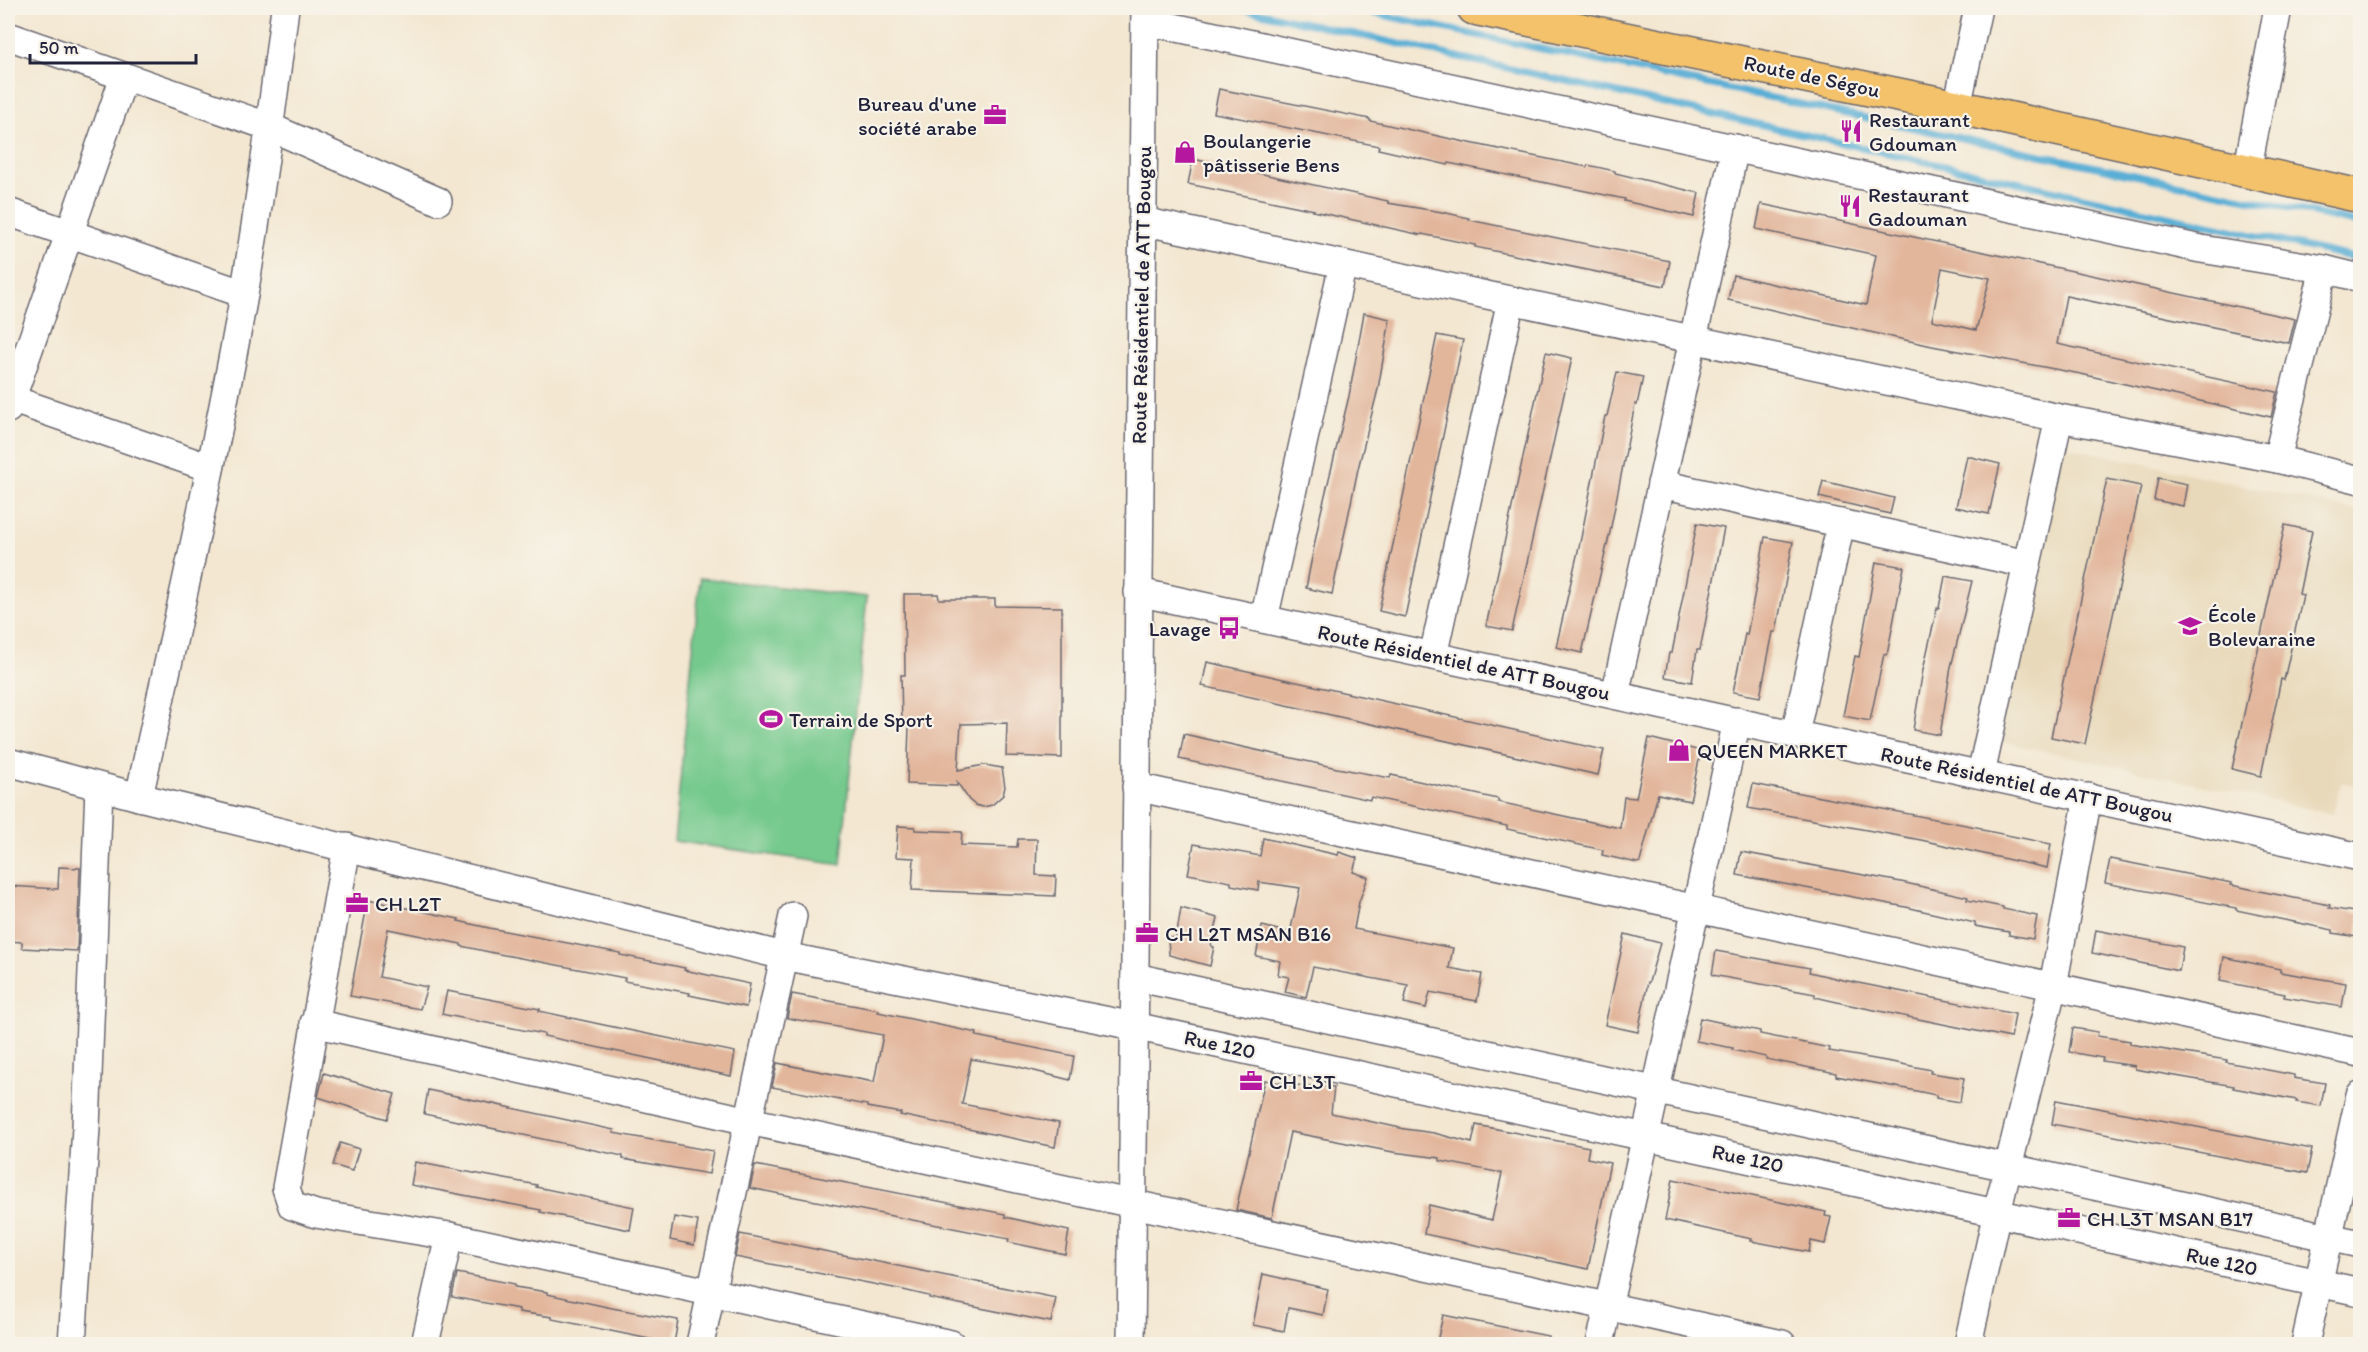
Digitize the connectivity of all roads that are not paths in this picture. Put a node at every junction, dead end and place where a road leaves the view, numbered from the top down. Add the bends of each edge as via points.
1 (285, 8) edge
2 (1474, 8) edge
3 (1978, 8) edge
4 (2278, 8) edge
5 (1145, 14) edge
6 (1551, 15) edge
7 (8, 36) edge
8 (124, 77) junction
9 (1957, 106) junction
10 (270, 127) junction
11 (1735, 148) junction
12 (2247, 172) junction
13 (2361, 196) edge
14 (438, 201) dead end
15 (8, 212) edge
16 (1142, 221) junction
17 (69, 234) junction
18 (1343, 264) junction
19 (2324, 269) junction
20 (2361, 278) edge
21 (244, 294) junction
22 (1511, 300) junction
23 (1693, 339) junction
24 (9, 402) edge
25 (2059, 418) junction
26 (2277, 459) junction
27 (210, 468) junction
28 (2361, 480) edge
29 (1661, 484) junction
30 (1841, 524) junction
31 (2027, 564) junction
32 (1138, 592) junction
33 (1264, 619) junction
34 (1433, 656) junction
35 (1615, 695) junction
36 (1737, 721) junction
37 (1795, 734) junction
38 (8, 762) edge
39 (1981, 774) junction
40 (99, 787) junction
41 (1136, 787) junction
42 (139, 797) junction
43 (2088, 797) junction
44 (347, 847) junction
45 (2361, 857) edge
46 (1696, 908) junction
47 (793, 916) dead end
48 (784, 956) junction
49 (1136, 977) junction
50 (2053, 986) junction
51 (314, 1023) junction
52 (1134, 1026) junction
53 (2361, 1053) edge
54 (1655, 1089) junction
55 (2361, 1095) edge
56 (749, 1121) junction
57 (1646, 1136) junction
58 (2009, 1166) junction
59 (1133, 1204) junction
60 (1997, 1212) junction
61 (449, 1236) junction
62 (2328, 1236) junction
63 (2361, 1244) edge
64 (2319, 1283) junction
65 (711, 1292) junction
66 (2361, 1292) edge
67 (1609, 1307) junction
68 (72, 1344) edge
69 (425, 1344) edge
70 (700, 1344) edge
71 (951, 1344) edge
72 (1131, 1344) edge
73 (1600, 1344) edge
74 (1782, 1344) edge
75 (1968, 1344) edge
76 (2306, 1344) edge

1 - 10 street
2 - 6 highway, Route de Ségou
3 - 9 street
4 - 12 street
5 - 11 street
5 - 16 street, Route Résidentiel de ATT Bougou
6 - 9 highway, Route de Ségou
7 - 8 street
8 - 10 street
8 - 17 street
9 - 12 highway, Route de Ségou
10 - 14 street
10 - 21 street
11 - 19 street via 2201,249
11 - 23 street
12 - 13 highway, Route de Ségou
15 - 17 street
16 - 18 street
16 - 32 street, Route Résidentiel de ATT Bougou
17 - 21 street
17 - 24 street
18 - 22 street
18 - 33 street
19 - 20 street
19 - 26 street
21 - 27 street
22 - 23 street
22 - 34 street
23 - 25 street
23 - 29 street
24 - 27 street
25 - 26 street
25 - 31 street
26 - 28 street
27 - 42 street
29 - 30 street
29 - 35 street
30 - 31 street
30 - 37 street
31 - 39 street
32 - 33 street, Route Résidentiel de ATT Bougou
32 - 41 street
33 - 34 street, Route Résidentiel de ATT Bougou
34 - 35 street, Route Résidentiel de ATT Bougou
35 - 36 street, Route Résidentiel de ATT Bougou
36 - 37 street, Route Résidentiel de ATT Bougou
36 - 46 street
37 - 39 street, Route Résidentiel de ATT Bougou
38 - 40 street, Rue 120
39 - 43 street, Route Résidentiel de ATT Bougou
40 - 42 street, Rue 120
40 - 68 street via 85,1151
41 - 46 street
41 - 49 street
42 - 44 street, Rue 120
43 - 45 street, Route Résidentiel de ATT Bougou
43 - 50 street
44 - 48 street, Rue 120
44 - 51 street
46 - 50 street
46 - 54 street
47 - 48 street
48 - 52 street, Rue 120
48 - 56 street
49 - 52 street
49 - 54 street
50 - 53 street
50 - 58 street
51 - 56 street
51 - 61 street via 286,1188 292,1206 316,1214
52 - 57 street, Rue 120
52 - 59 street
54 - 57 street
54 - 58 street
55 - 62 street
56 - 59 street
56 - 65 street
57 - 60 street, Rue 120
57 - 67 street
58 - 60 street
58 - 62 street
59 - 67 street
59 - 72 street
60 - 64 street, Rue 120
60 - 75 street
61 - 65 street
61 - 69 street
62 - 63 street
62 - 64 street
64 - 66 street, Rue 120
64 - 76 street
65 - 70 street
65 - 71 street
67 - 73 street
67 - 74 street

